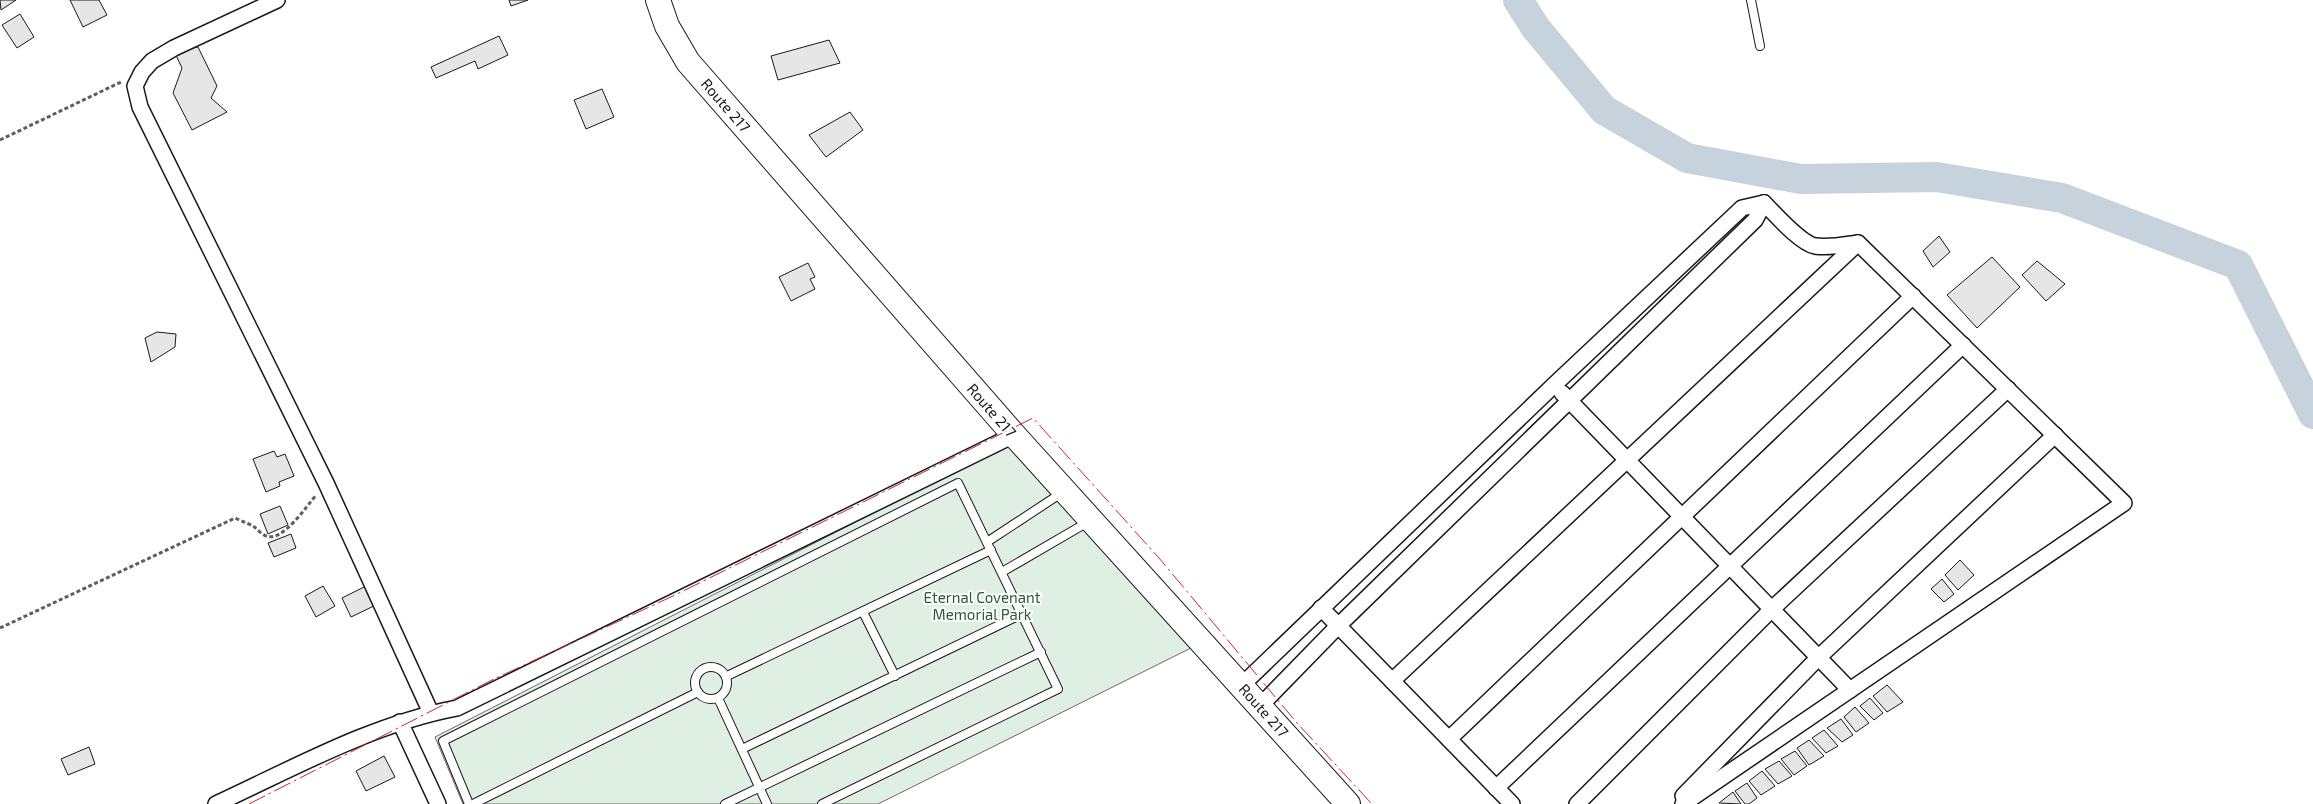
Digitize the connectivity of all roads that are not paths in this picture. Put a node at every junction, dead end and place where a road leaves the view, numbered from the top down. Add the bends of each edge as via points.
1 (658, 0) edge
2 (1751, 0) edge
3 (270, 1) edge
4 (1760, 46) dead end
5 (1764, 203) junction
6 (1858, 243) junction
7 (1913, 296) junction
8 (1962, 345) junction
9 (1554, 385) junction
10 (2008, 389) junction
11 (1569, 400) junction
12 (1014, 435) junction
13 (2055, 435) junction
14 (1627, 460) junction
15 (1065, 491) junction
16 (1681, 516) junction
17 (1092, 520) junction
18 (987, 542) junction
19 (991, 550) junction
20 (1729, 565) junction
21 (1002, 572) junction
22 (1321, 608) junction
23 (1772, 609) junction
24 (863, 612) junction
25 (1022, 614) junction
26 (1338, 626) junction
27 (1041, 652) junction
28 (1819, 658) junction
29 (727, 676) junction
30 (895, 676) junction
31 (1392, 681) junction
32 (1242, 685) junction
33 (1850, 690) junction
34 (698, 692) junction
35 (718, 698) junction
36 (1260, 706) junction
37 (431, 713) junction
38 (400, 722) junction
39 (1449, 740) junction
40 (742, 750) junction
41 (759, 787) junction
42 (1496, 788) junction
43 (216, 804) edge
44 (438, 804) edge
45 (469, 804) edge
46 (473, 804) edge
47 (725, 804) edge
48 (767, 804) edge
49 (822, 804) edge
50 (1348, 804) edge
51 (1512, 804) edge
52 (1577, 804) edge
53 (1675, 804) edge
54 (1683, 804) edge

1 - 12 main road, Route 217 via 667,26 688,62
2 - 4 lane
3 - 37 street via 152,61 135,86 140,107 326,483
5 - 6 street via 1813,246
5 - 9 street via 1742,208
5 - 11 street via 1755,220
6 - 7 street
6 - 14 street
7 - 8 street
7 - 16 street
8 - 10 street
8 - 20 street
9 - 11 street
9 - 22 street
10 - 13 street
10 - 23 street
11 - 14 street
11 - 26 street
12 - 15 main road, Route 217
12 - 37 street via 457,708
13 - 28 street
13 - 33 street via 2124,503
14 - 16 street
14 - 31 street
15 - 17 main road, Route 217
15 - 18 lane
16 - 20 street
16 - 39 street
17 - 21 lane
17 - 32 main road, Route 217
18 - 19 lane
18 - 45 lane via 958,483 452,736 443,741
19 - 21 lane
19 - 24 lane
20 - 23 street
20 - 42 street
21 - 25 lane
22 - 26 street
22 - 32 street
23 - 28 street
23 - 52 street
24 - 29 lane
24 - 30 lane
25 - 27 lane
25 - 30 lane
26 - 31 street
26 - 36 street
27 - 41 lane
27 - 49 lane via 1058,689
28 - 33 street
28 - 53 street
29 - 34 lane via 716,667 705,668 694,683
29 - 35 lane via 727,688
30 - 40 lane
31 - 39 street
32 - 36 main road, Route 217
33 - 54 street
34 - 35 lane via 704,698
34 - 46 lane
35 - 40 lane
36 - 50 main road, Route 217
37 - 38 street
38 - 43 street
38 - 44 street
39 - 42 street
40 - 41 lane
41 - 47 lane
41 - 48 lane
42 - 51 street

